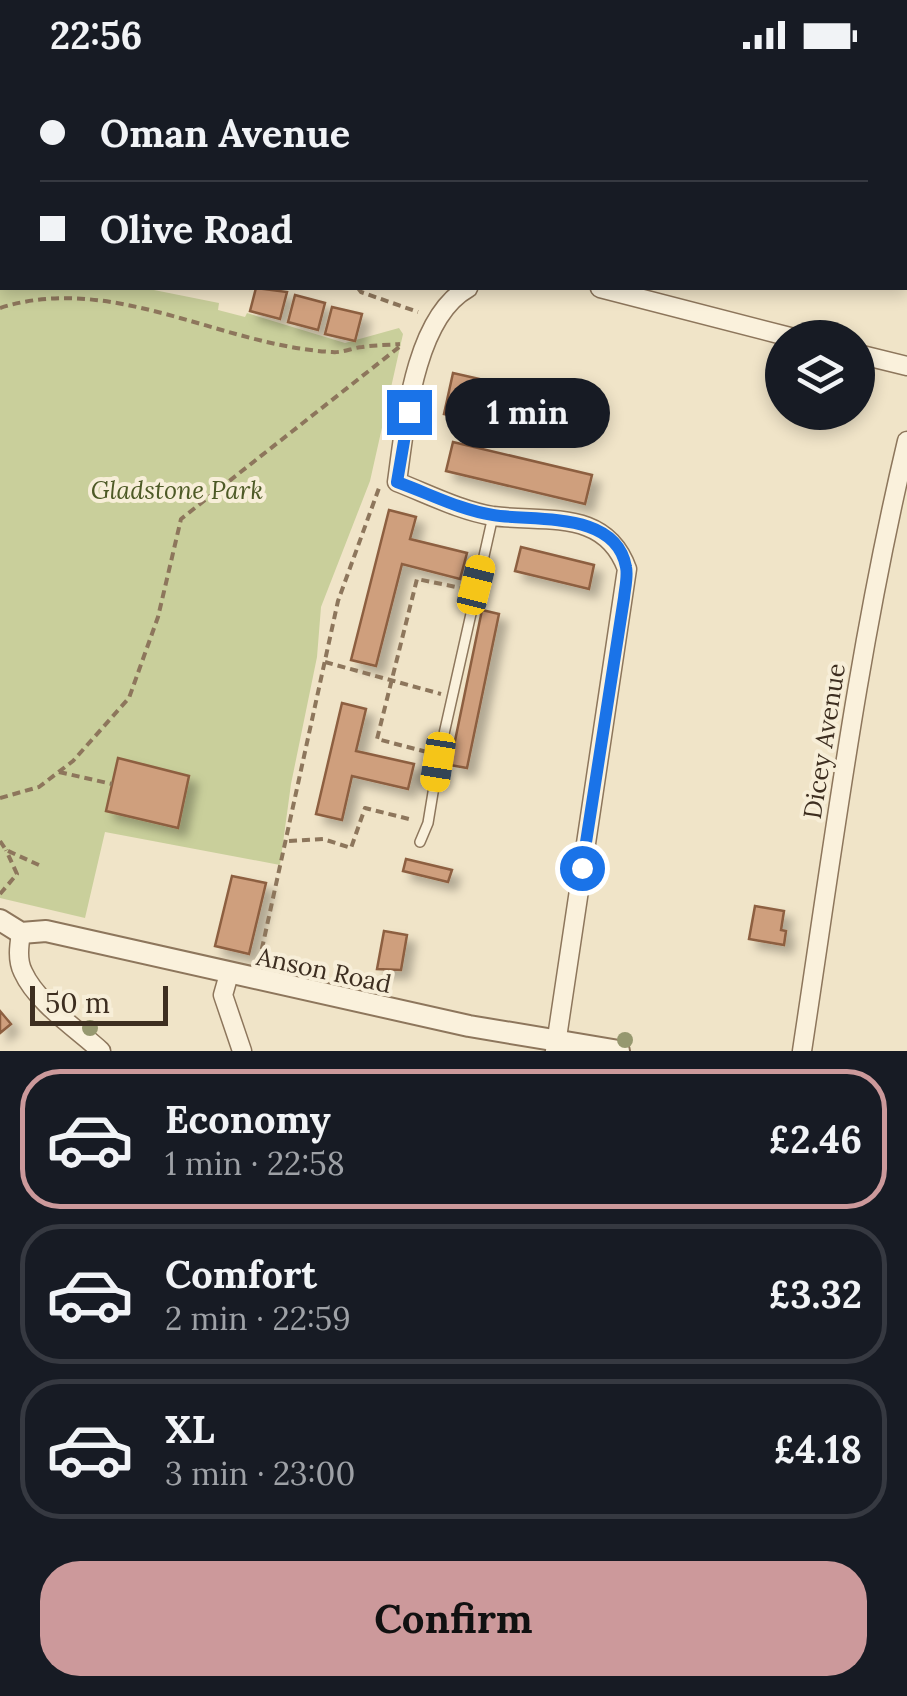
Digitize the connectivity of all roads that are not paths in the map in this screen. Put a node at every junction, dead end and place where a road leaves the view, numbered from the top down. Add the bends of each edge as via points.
1 (464, 290) edge
2 (640, 293) edge
3 (765, 330) edge
4 (875, 358) edge
5 (907, 366) edge
6 (907, 441) edge
7 (493, 516) junction
8 (420, 842) dead end
9 (0, 920) edge
10 (21, 933) junction
11 (229, 974) junction
12 (555, 1046) edge
13 (101, 1051) edge
14 (242, 1051) edge
15 (619, 1051) edge
16 (802, 1051) edge

1 - 7 street via 451,297 425,348 390,480
2 - 3 street
4 - 5 street
6 - 16 street, Dicey Avenue via 863,654
7 - 8 lane
7 - 12 street via 540,517 600,530 627,569
9 - 10 street
10 - 11 street, Anson Road via 46,931
10 - 13 street via 22,972
11 - 12 street, Anson Road
11 - 14 street via 224,995
12 - 15 street, Anson Road

